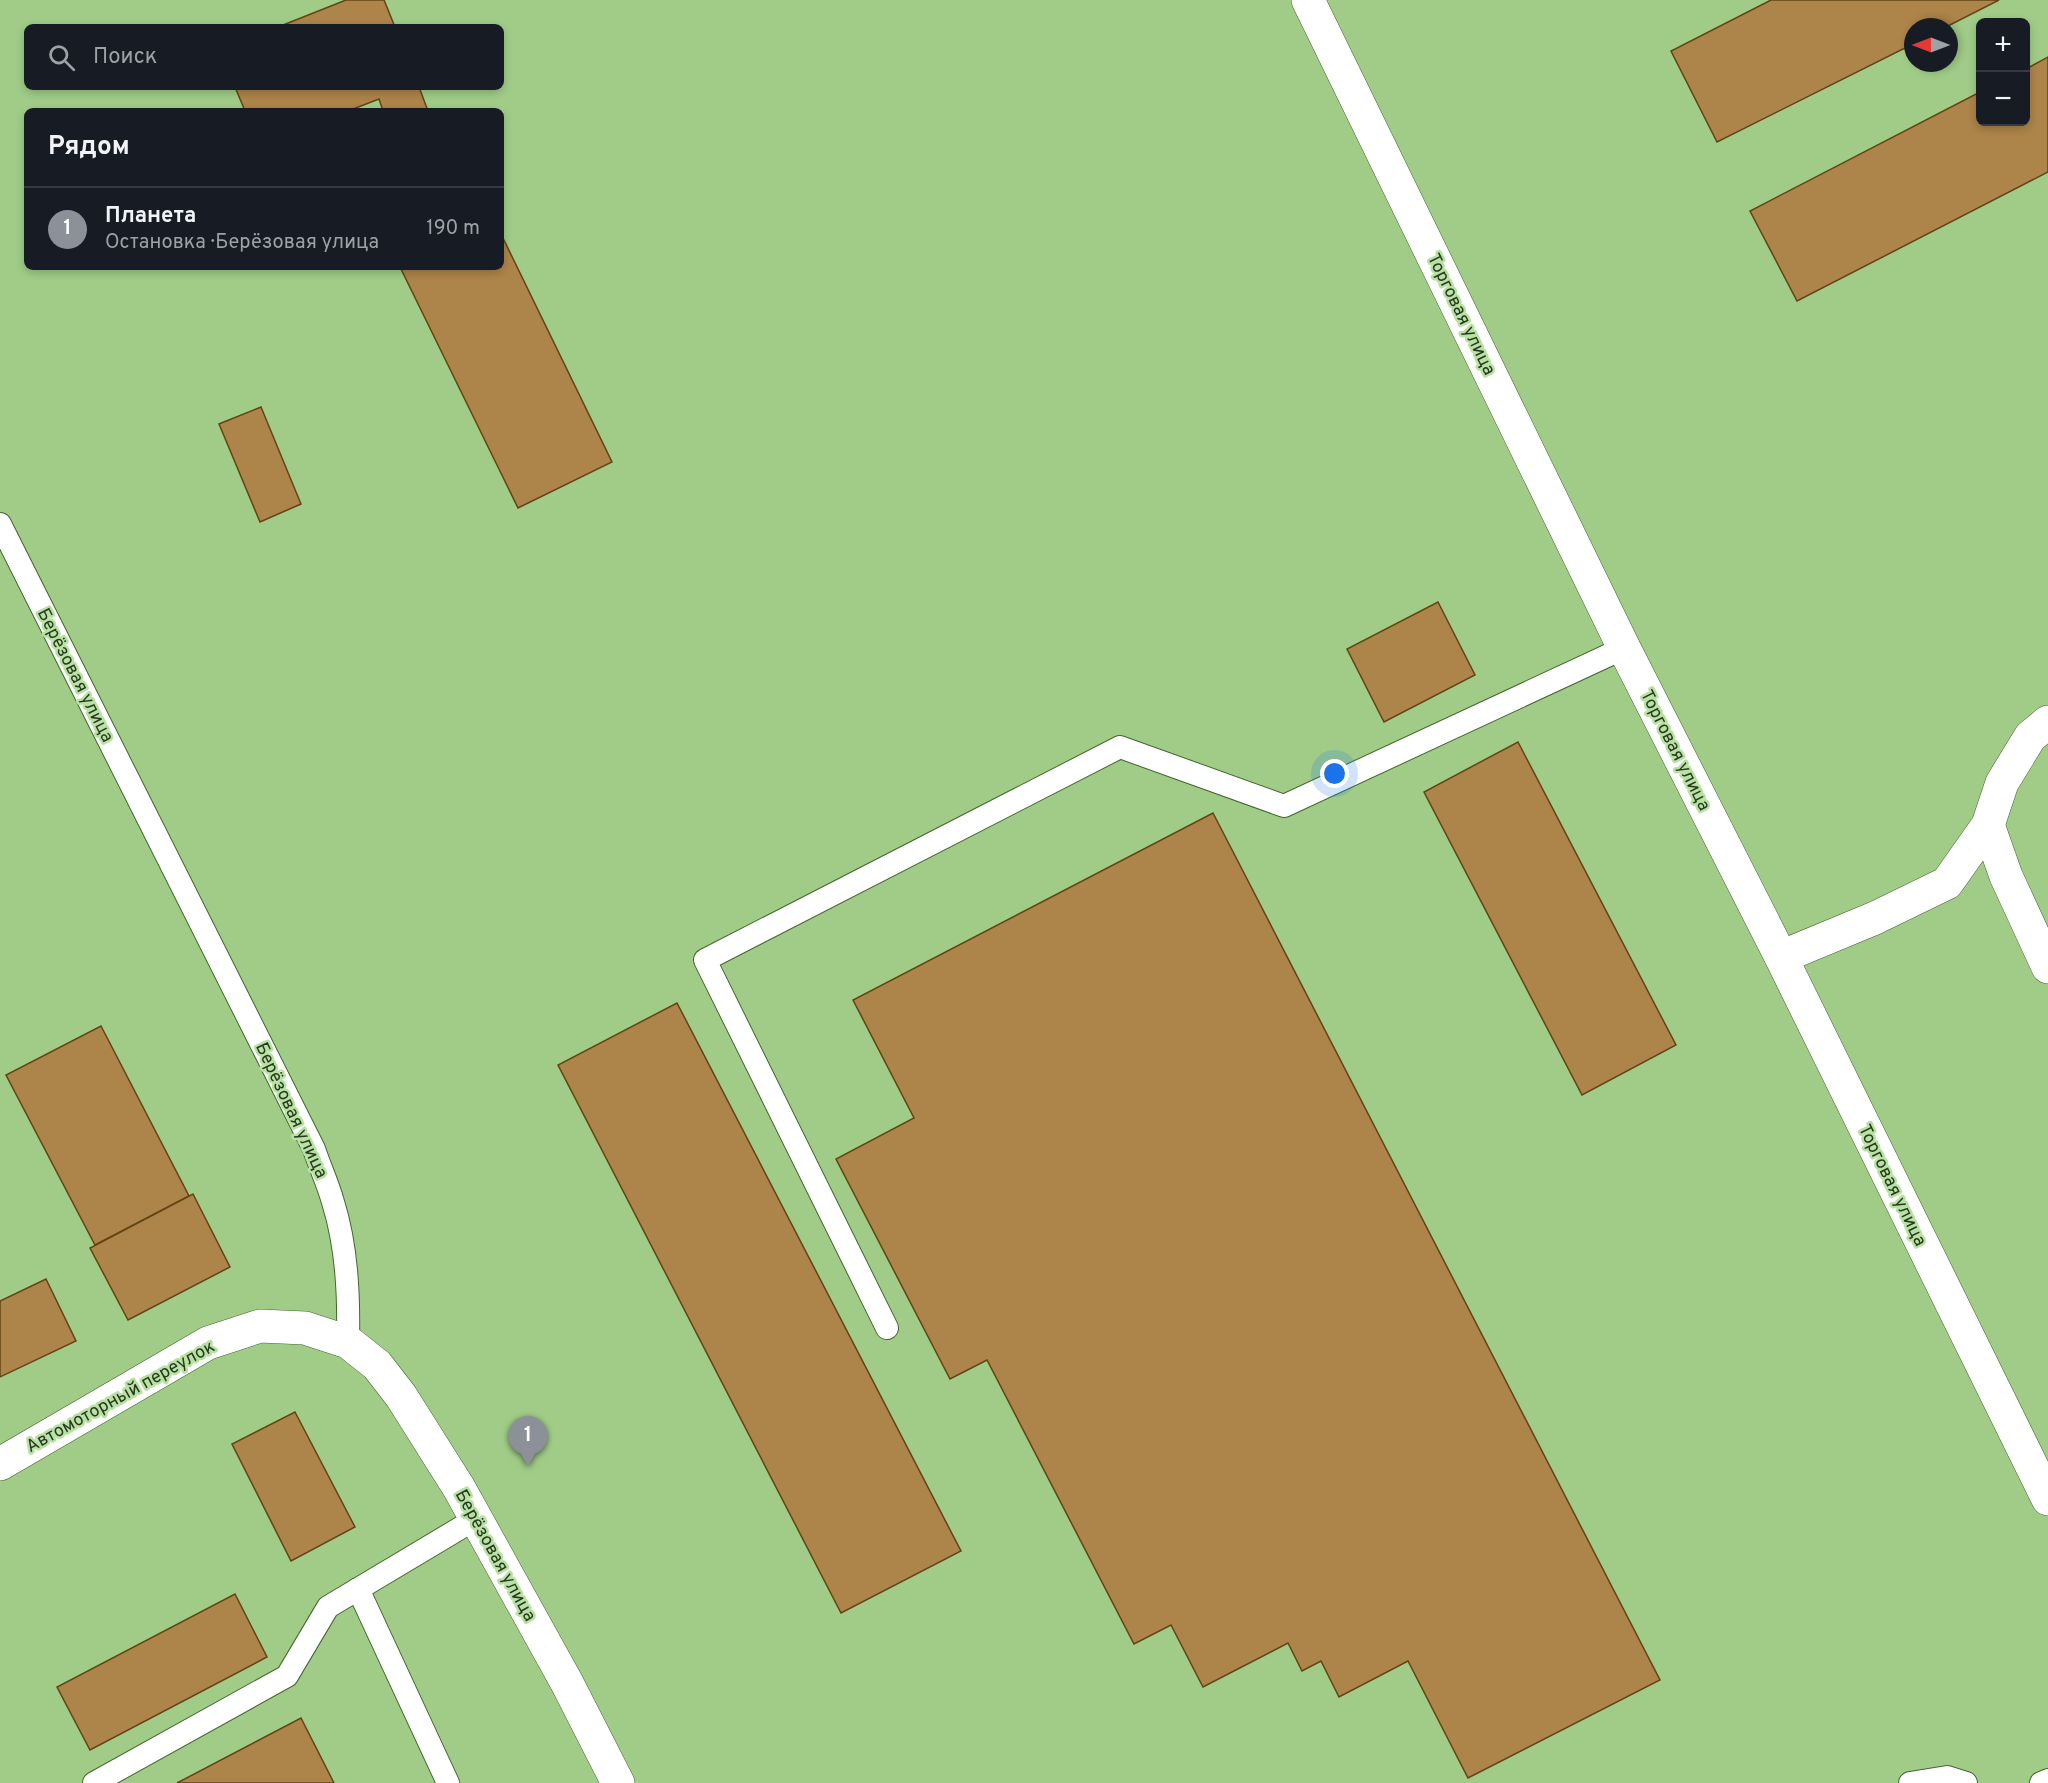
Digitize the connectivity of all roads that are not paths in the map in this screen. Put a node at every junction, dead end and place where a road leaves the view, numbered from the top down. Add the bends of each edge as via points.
1 (1308, 0) edge
2 (0, 524) edge
3 (1624, 648) junction
4 (2048, 722) edge
5 (1988, 825) junction
6 (1780, 957) junction
7 (2048, 967) edge
8 (887, 1328) dead end
9 (348, 1342) junction
10 (0, 1464) edge
11 (2048, 1499) edge
12 (477, 1518) junction
13 (358, 1589) junction
14 (2048, 1780) edge
15 (94, 1783) edge
16 (448, 1783) edge
17 (618, 1783) edge
18 (1910, 1783) edge
19 (1966, 1783) edge
20 (2041, 1783) edge

1 - 3 street, Торговая улица
2 - 9 lane, Берёзовая улица via 314,1149 333,1203 345,1255
3 - 6 street, Торговая улица
3 - 8 lane via 1284,806 1120,747 705,960
4 - 5 street via 2030,737 2002,783
5 - 6 street via 1947,883
5 - 7 street via 2006,876
6 - 11 street, Торговая улица
9 - 10 street, Автомоторный переулок via 305,1328 260,1326 208,1343
9 - 12 street, Берёзовая улица via 377,1365 401,1396
12 - 13 lane
12 - 17 street, Берёзовая улица
13 - 15 lane via 328,1607 287,1676
13 - 16 lane
14 - 20 lane
18 - 19 lane via 1947,1777

